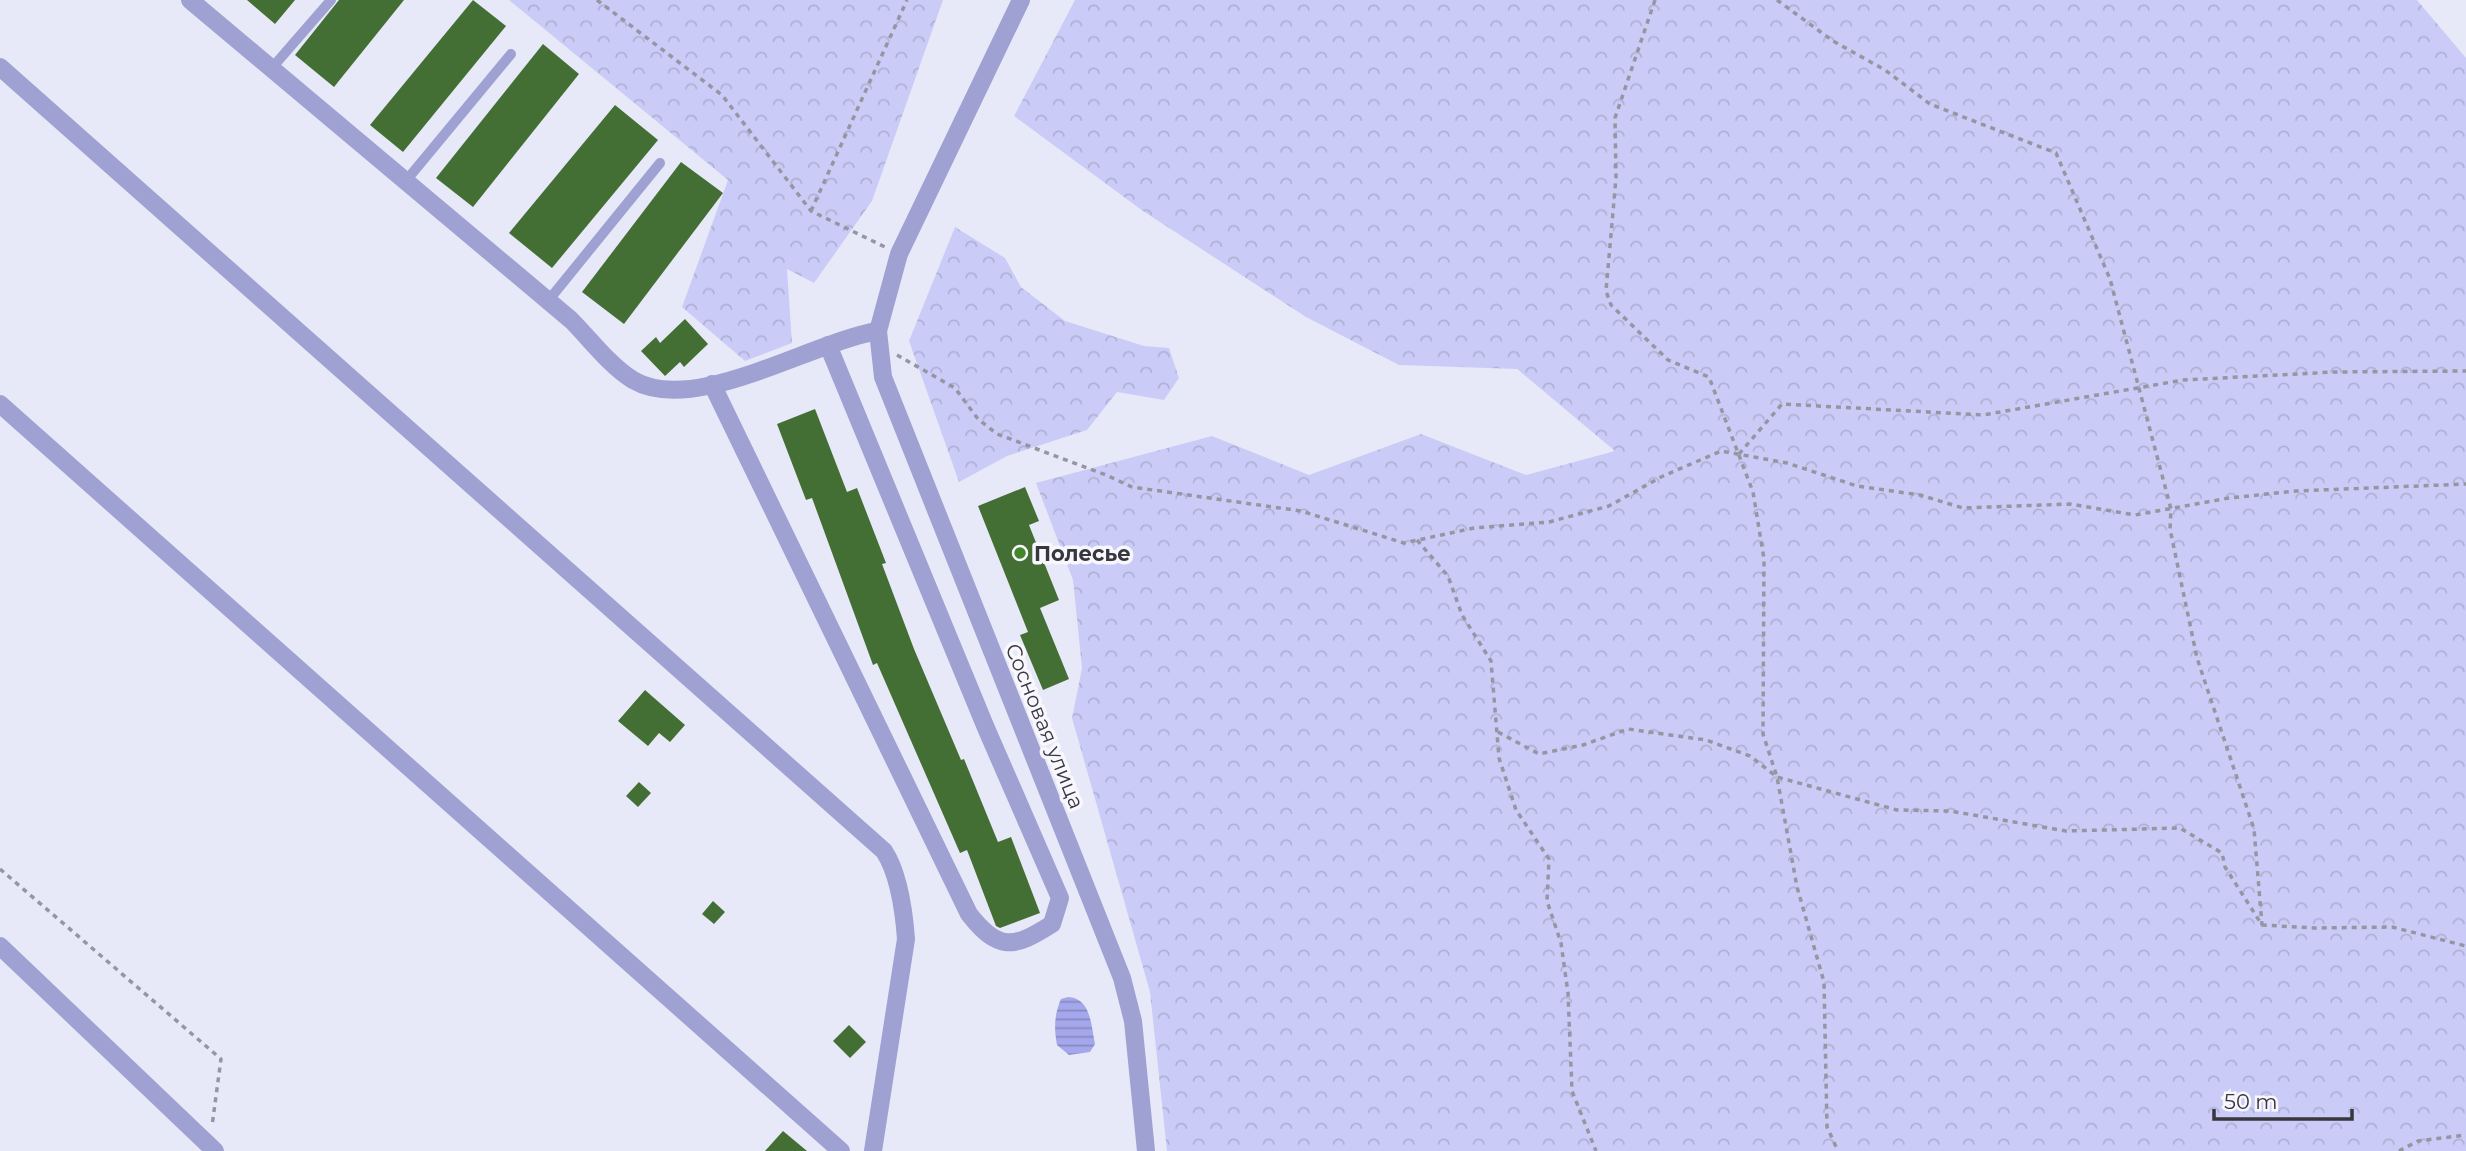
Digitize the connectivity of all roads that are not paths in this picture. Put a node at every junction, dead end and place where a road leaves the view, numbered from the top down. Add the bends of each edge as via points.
1 (190, 0) edge
2 (331, 0) edge
3 (1021, 0) edge
4 (511, 54) dead end
5 (0, 67) edge
6 (271, 69) junction
7 (660, 163) dead end
8 (405, 182) junction
9 (548, 301) junction
10 (879, 333) junction
11 (828, 345) junction
12 (712, 384) junction
13 (0, 404) edge
14 (0, 946) edge
15 (204, 1146) edge
16 (841, 1151) edge
17 (873, 1151) edge
18 (1146, 1151) edge

1 - 6 street
2 - 6 lane
3 - 10 street via 899,254
4 - 8 lane
5 - 17 street via 884,851 906,939
6 - 8 street
7 - 9 lane
8 - 9 street
9 - 12 street via 631,379 670,391
10 - 11 street
10 - 18 street, Сосновая улица via 888,390 1122,978 1133,1021
11 - 12 street
11 - 12 street via 1060,898 1052,924 1009,944 985,934 969,914
13 - 16 street
14 - 15 street

